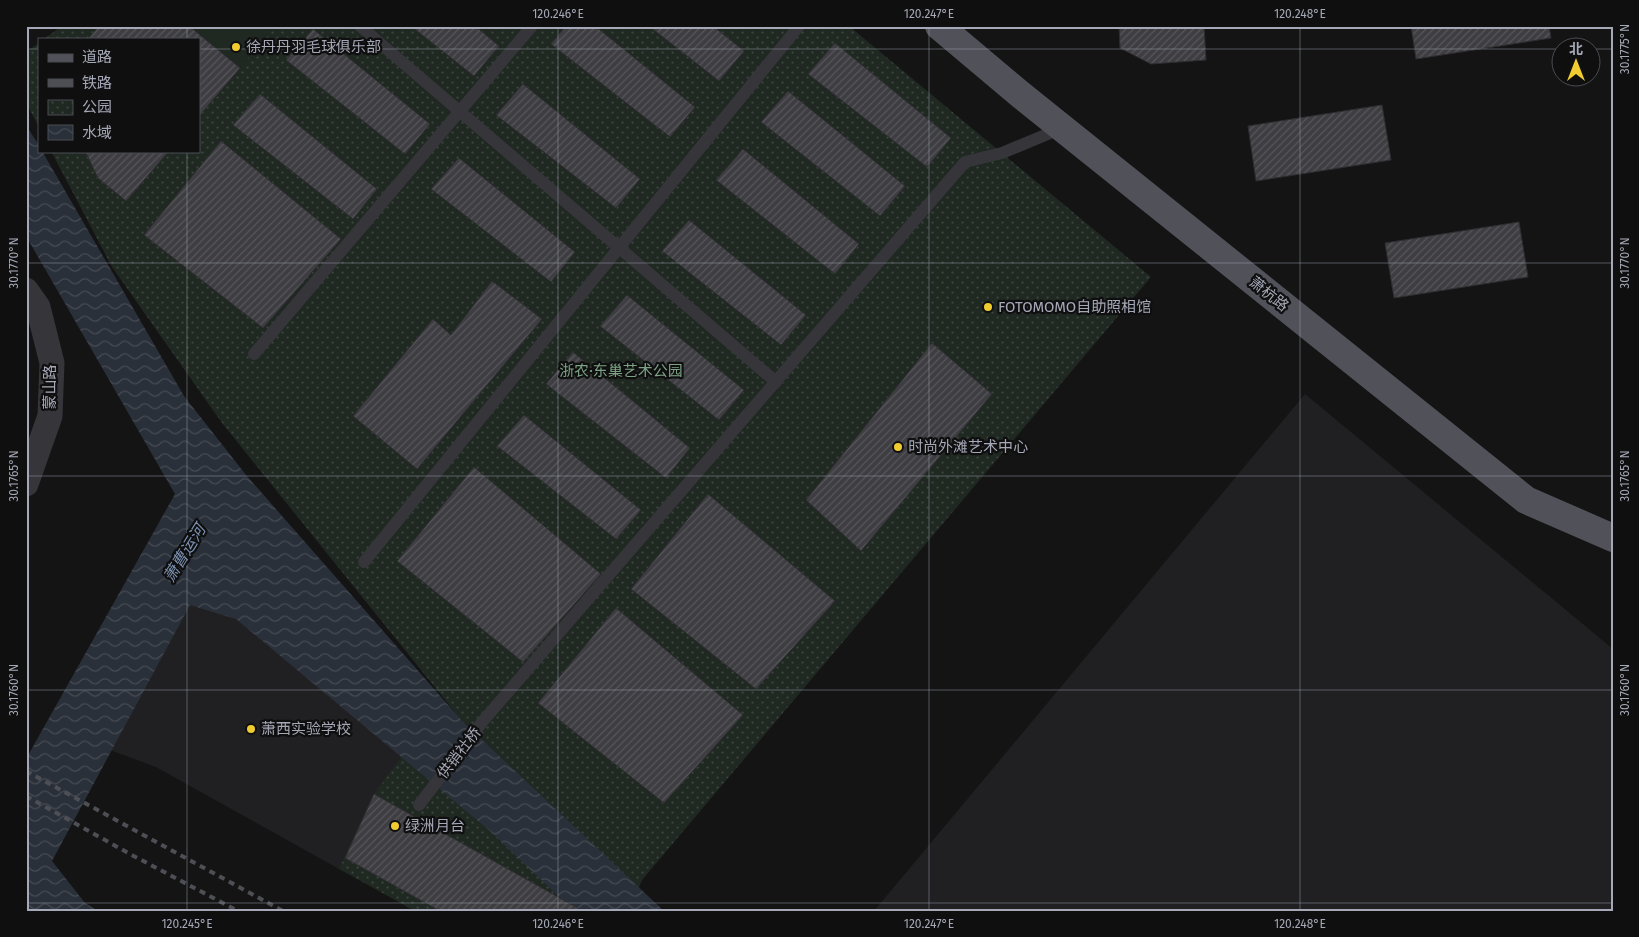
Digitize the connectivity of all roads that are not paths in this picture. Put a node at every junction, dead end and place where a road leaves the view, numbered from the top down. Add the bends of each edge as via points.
1 (360, 26) edge
2 (532, 26) edge
3 (799, 26) edge
4 (939, 26) edge
5 (460, 112) junction
6 (1062, 128) junction
7 (619, 248) junction
8 (26, 290) edge
9 (254, 354) dead end
10 (776, 382) junction
11 (26, 484) edge
12 (1613, 538) edge
13 (364, 562) dead end
14 (419, 805) dead end

1 - 5 lane
2 - 5 lane
3 - 7 lane
4 - 6 main road, 萧杭路
5 - 7 lane
5 - 9 lane
6 - 10 lane, 供销社桥 via 1002,153 966,162
6 - 12 main road, 萧杭路 via 1526,500
7 - 10 lane
7 - 13 lane
8 - 11 street, 蒙山路 via 38,307 52,363 50,416
10 - 14 lane, 供销社桥 via 483,720

